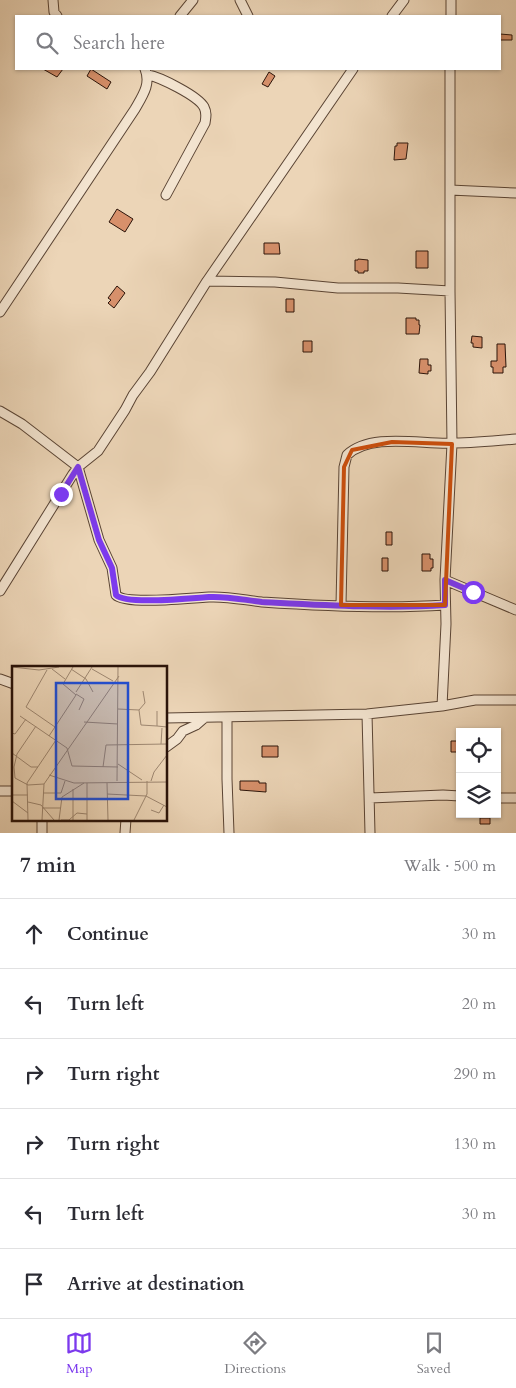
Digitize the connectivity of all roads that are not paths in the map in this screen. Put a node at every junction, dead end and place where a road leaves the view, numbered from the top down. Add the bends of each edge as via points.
1 (53, 0) edge
2 (193, 0) edge
3 (240, 0) edge
4 (404, 0) edge
5 (451, 0) edge
6 (56, 15) edge
7 (181, 15) edge
8 (248, 15) edge
9 (393, 15) edge
10 (451, 15) edge
11 (352, 70) edge
12 (450, 70) edge
13 (146, 72) edge
14 (450, 190) junction
15 (516, 193) edge
16 (166, 195) dead end
17 (207, 281) junction
18 (450, 291) junction
19 (0, 312) edge
20 (0, 411) edge
21 (516, 439) edge
22 (452, 444) junction
23 (78, 467) junction
24 (445, 580) junction
25 (0, 591) edge
26 (341, 605) junction
27 (445, 605) junction
28 (516, 610) edge
29 (0, 679) edge
30 (12, 683) edge
31 (516, 700) edge
32 (442, 706) junction
33 (368, 714) junction
34 (228, 717) junction
35 (168, 718) edge
36 (204, 718) junction
37 (168, 746) edge
38 (456, 796) edge
39 (370, 798) junction
40 (501, 798) edge
41 (516, 798) edge
42 (229, 833) edge
43 (370, 833) edge

1 - 6 street
2 - 7 street
3 - 8 street
4 - 9 street
5 - 10 street
11 - 17 street
12 - 14 street
13 - 16 street via 195,99 206,114 205,123
13 - 19 street via 147,87 123,128
14 - 15 street
14 - 18 street
17 - 18 street
17 - 23 street via 98,451
18 - 22 street
20 - 23 street
21 - 22 street
22 - 24 street
22 - 26 street via 381,442 359,447 347,455
23 - 25 street
23 - 26 street via 99,540 112,568 118,598 153,600 223,596 261,602
24 - 27 street
24 - 28 street
26 - 27 street
27 - 32 street
29 - 30 street
31 - 32 street via 475,700
32 - 33 street
33 - 34 street
33 - 39 street
34 - 36 street
34 - 42 street
35 - 36 street
36 - 37 street via 181,732
38 - 39 street
39 - 43 street
40 - 41 street

